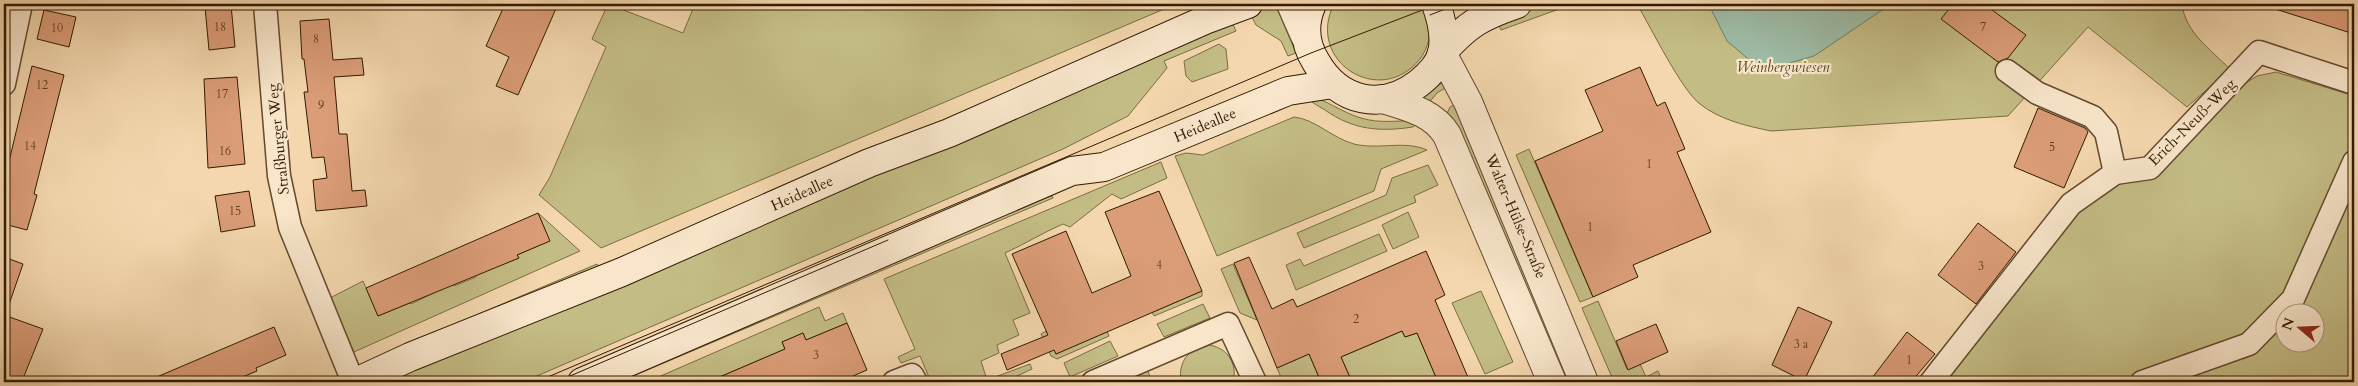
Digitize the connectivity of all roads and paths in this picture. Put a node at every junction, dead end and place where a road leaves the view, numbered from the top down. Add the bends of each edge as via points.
1 (21, 4) edge
2 (265, 4) edge
3 (1248, 4) edge
4 (1291, 4) edge
5 (1312, 4) edge
6 (1436, 4) edge
7 (1517, 4) edge
8 (1305, 36) junction
9 (1442, 53) junction
10 (2008, 71) dead end
11 (2354, 82) edge
12 (4, 84) edge
13 (1333, 84) junction
14 (1383, 100) junction
15 (2354, 162) edge
16 (2115, 173) junction
17 (354, 382) edge
18 (582, 382) edge
19 (894, 382) edge
20 (916, 382) edge
21 (1093, 382) edge
22 (1255, 382) edge
23 (1552, 382) edge
24 (1584, 382) edge
25 (1931, 382) edge
26 (2142, 382) edge

1 - 12 street
2 - 17 street, Straßburger Weg via 279,176 290,227
3 - 17 main road, Heideallee via 949,133 869,163 622,272
4 - 8 main road
5 - 8 main road via 1305,24
6 - 9 main road via 1443,32
7 - 9 main road via 1474,22
8 - 13 main road via 1314,59
9 - 14 main road via 1433,70 1421,82
9 - 24 main road, Walter-Hülse-Straße via 1472,111
10 - 16 street via 2037,94 2093,117 2106,132
11 - 16 street, Erich-Neuß-Weg via 2259,52 2150,168
13 - 14 main road via 1354,97
13 - 18 main road, Heideallee via 1288,91 1104,167 1072,171
14 - 23 main road, Walter-Hülse-Straße via 1426,114 1447,135
15 - 26 street via 2292,299 2249,344
16 - 25 street, Erich-Neuß-Weg via 2071,204
19 - 20 street via 912,375
21 - 22 street via 1228,324

